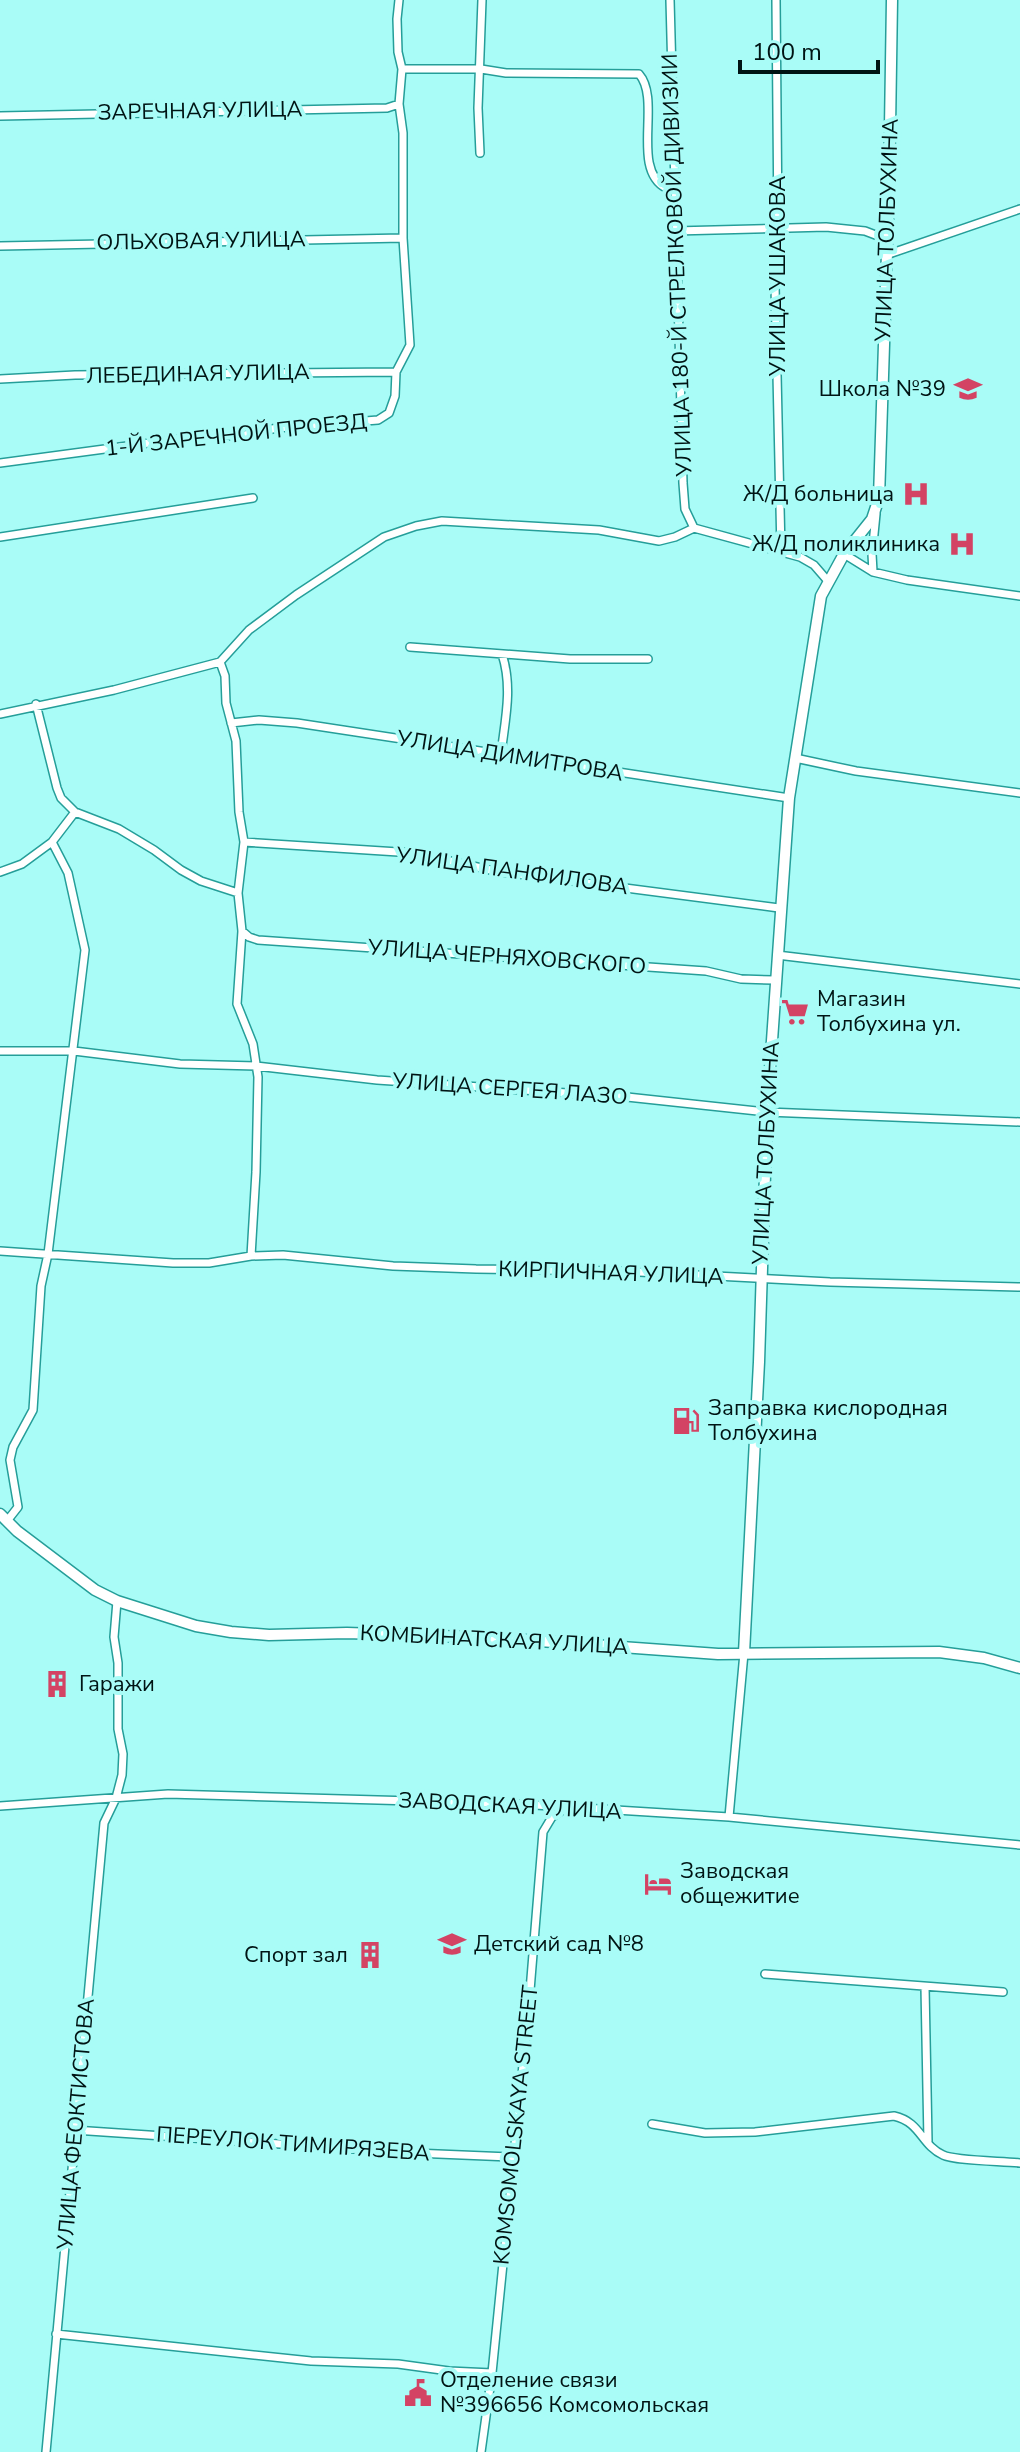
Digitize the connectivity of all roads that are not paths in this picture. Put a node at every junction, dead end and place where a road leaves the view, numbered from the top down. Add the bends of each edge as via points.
1 (399, 0) edge
2 (482, 0) edge
3 (670, 0) edge
4 (776, 0) edge
5 (892, 0) edge
6 (402, 69) junction
7 (481, 69) junction
8 (399, 104) junction
9 (0, 116) edge
10 (480, 153) dead end
11 (675, 189) junction
12 (1020, 209) edge
13 (778, 227) junction
14 (675, 231) junction
15 (403, 238) junction
16 (886, 239) junction
17 (0, 246) edge
18 (886, 255) junction
19 (396, 372) junction
20 (0, 379) edge
21 (0, 463) edge
22 (253, 498) dead end
23 (877, 508) junction
24 (694, 528) junction
25 (0, 537) edge
26 (781, 551) junction
27 (844, 554) junction
28 (873, 572) junction
29 (827, 580) junction
30 (1020, 596) edge
31 (410, 647) dead end
32 (502, 654) junction
33 (648, 659) dead end
34 (220, 662) junction
35 (36, 704) junction
36 (0, 714) edge
37 (231, 723) junction
38 (501, 754) junction
39 (795, 758) junction
40 (1020, 793) edge
41 (789, 798) junction
42 (75, 812) junction
43 (52, 842) junction
44 (244, 842) junction
45 (0, 872) edge
46 (238, 893) junction
47 (779, 908) junction
48 (242, 931) junction
49 (777, 955) junction
50 (774, 980) junction
51 (1020, 984) edge
52 (0, 1051) edge
53 (74, 1051) junction
54 (256, 1066) junction
55 (767, 1112) junction
56 (1020, 1122) edge
57 (0, 1251) edge
58 (48, 1254) junction
59 (251, 1256) junction
60 (760, 1279) junction
61 (1020, 1287) edge
62 (4, 1518) edge
63 (117, 1601) junction
64 (744, 1653) junction
65 (1020, 1668) edge
66 (116, 1798) junction
67 (0, 1806) edge
68 (566, 1808) junction
69 (729, 1817) junction
70 (1020, 1845) edge
71 (765, 1974) dead end
72 (925, 1987) junction
73 (1003, 1992) dead end
74 (652, 2124) dead end
75 (74, 2130) junction
76 (928, 2143) junction
77 (512, 2157) junction
78 (1020, 2163) edge
79 (56, 2334) junction
80 (492, 2373) junction
81 (46, 2452) edge
82 (481, 2452) edge

1 - 6 street, 1-Й ЗАРЕЧНОЙ ПРОЕЗД
2 - 7 street
3 - 11 street, УЛИЦА 180-Й СТРЕЛКОВОЙ ДИВИЗИИ
4 - 13 street, УЛИЦА УШАКОВА
5 - 16 street, УЛИЦА ТОЛБУХИНА
6 - 7 street
6 - 8 street, 1-Й ЗАРЕЧНОЙ ПРОЕЗД
7 - 10 street
7 - 11 street via 639,74 647,89 654,177
8 - 9 street, ЗАРЕЧНАЯ УЛИЦА
8 - 15 street, 1-Й ЗАРЕЧНОЙ ПРОЕЗД
11 - 14 street, УЛИЦА 180-Й СТРЕЛКОВОЙ ДИВИЗИИ
12 - 18 street
13 - 14 street
13 - 16 street via 865,231
13 - 26 street, УЛИЦА УШАКОВА
14 - 24 street, УЛИЦА 180-Й СТРЕЛКОВОЙ ДИВИЗИИ via 683,483 685,509
15 - 17 street, ОЛЬХОВАЯ УЛИЦА
15 - 19 street, 1-Й ЗАРЕЧНОЙ ПРОЕЗД via 410,345
16 - 18 street, УЛИЦА ТОЛБУХИНА
18 - 23 street, УЛИЦА ТОЛБУХИНА
19 - 20 street, ЛЕБЕДИНАЯ УЛИЦА
19 - 21 street, 1-Й ЗАРЕЧНОЙ ПРОЕЗД via 389,413 378,420 209,435
22 - 25 street
23 - 27 street, УЛИЦА ТОЛБУХИНА
23 - 28 street, УЛИЦА ТОЛБУХИНА
24 - 26 street
24 - 34 street via 659,541 599,530 442,521 416,526 384,537 296,595 249,630
26 - 29 street via 814,565
27 - 28 street
27 - 29 street, УЛИЦА ТОЛБУХИНА
28 - 30 street
29 - 39 street, УЛИЦА ТОЛБУХИНА
31 - 32 street
32 - 33 street
32 - 38 street via 509,693
34 - 35 street
34 - 37 street
35 - 36 street
35 - 42 street via 57,788
37 - 38 street, УЛИЦА ДИМИТРОВА via 297,723
37 - 44 street
38 - 41 street, УЛИЦА ДИМИТРОВА
39 - 40 street
39 - 41 street, УЛИЦА ТОЛБУХИНА
41 - 47 street, УЛИЦА ТОЛБУХИНА
42 - 43 street
42 - 46 street via 119,829 201,881
43 - 45 street via 22,864
43 - 53 street via 68,873 85,950
44 - 46 street
44 - 47 street, УЛИЦА ПАНФИЛОВА via 414,853 495,871
46 - 48 street
47 - 49 street, УЛИЦА ТОЛБУХИНА
48 - 50 street, УЛИЦА ЧЕРНЯХОВСКОГО via 258,940
48 - 54 street via 237,1004
49 - 50 street, УЛИЦА ТОЛБУХИНА
49 - 51 street
50 - 55 street, УЛИЦА ТОЛБУХИНА
52 - 53 street, УЛИЦА СЕРГЕЯ ЛАЗО
53 - 54 street, УЛИЦА СЕРГЕЯ ЛАЗО via 180,1064
53 - 58 street
54 - 55 street, УЛИЦА СЕРГЕЯ ЛАЗО
54 - 59 street
55 - 56 street, УЛИЦА СЕРГЕЯ ЛАЗО
55 - 60 street, УЛИЦА ТОЛБУХИНА
57 - 58 street
58 - 59 street, КИРПИЧНАЯ УЛИЦА via 173,1263
58 - 62 street via 33,1410 10,1460 18,1507
59 - 60 street, КИРПИЧНАЯ УЛИЦА
60 - 61 street, КИРПИЧНАЯ УЛИЦА
60 - 64 street, УЛИЦА ТОЛБУХИНА
62 - 63 street, КОМБИНАТСКАЯ УЛИЦА via 95,1590
63 - 64 street, КОМБИНАТСКАЯ УЛИЦА via 196,1626 243,1633 450,1636
63 - 66 street, УЛИЦА ФЕОКТИСТОВА via 114,1637 123,1754
64 - 65 street, КОМБИНАТСКАЯ УЛИЦА via 939,1652
64 - 69 street, УЛИЦА ТОЛБУХИНА
66 - 67 street, ЗАВОДСКАЯ УЛИЦА
66 - 68 street, ЗАВОДСКАЯ УЛИЦА via 168,1794
66 - 75 street, УЛИЦА ФЕОКТИСТОВА via 104,1823
68 - 69 street, ЗАВОДСКАЯ УЛИЦА
68 - 77 street, KOMSOMOLSKAYA STREET via 543,1832
69 - 70 street, ЗАВОДСКАЯ УЛИЦА
71 - 72 street
72 - 73 street
72 - 76 street
74 - 76 street via 705,2133 755,2132 894,2116 908,2119
75 - 77 street, ПЕРЕУЛОК ТИМИРЯЗЕВА
75 - 79 street, УЛИЦА ФЕОКТИСТОВА
76 - 78 street via 944,2156
77 - 80 street, KOMSOMOLSKAYA STREET
79 - 80 street via 311,2361
79 - 81 street, УЛИЦА ФЕОКТИСТОВА
80 - 82 street, KOMSOMOLSKAYA STREET

